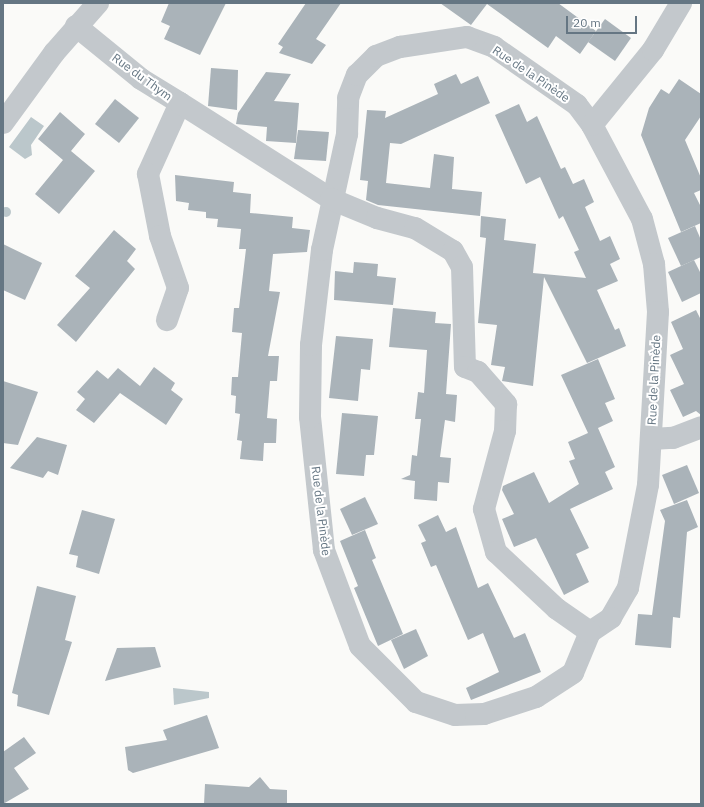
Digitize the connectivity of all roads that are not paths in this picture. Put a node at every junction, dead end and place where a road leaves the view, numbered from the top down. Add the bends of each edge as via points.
1 (98, 3) edge
2 (681, 3) edge
3 (76, 26) junction
4 (180, 103) junction
5 (3, 122) edge
6 (592, 125) junction
7 (331, 199) junction
8 (167, 320) dead end
9 (701, 427) edge
10 (651, 439) junction
11 (590, 632) junction

1 - 3 street
2 - 6 street via 652,50
3 - 4 street, Rue du Thym via 141,79
3 - 5 street
4 - 7 street
4 - 8 street, Rue du Thym via 148,174 160,236 178,288
6 - 7 street, Rue de la Pinède via 577,105 494,47 467,37 400,47 376,56 357,75 348,98 347,134
6 - 10 street, Rue de la Pinède via 642,219 654,264 658,319
7 - 11 street via 377,218 415,228 453,252 462,267 465,367 478,372 506,404 505,431 484,509 496,552 557,609
7 - 11 street, Rue de la Pinède via 311,345 310,417 324,550 360,646 416,702 455,715 484,714 536,697 573,673
9 - 10 street via 673,438
10 - 11 street, Rue de la Pinède via 648,485 628,588 611,618

